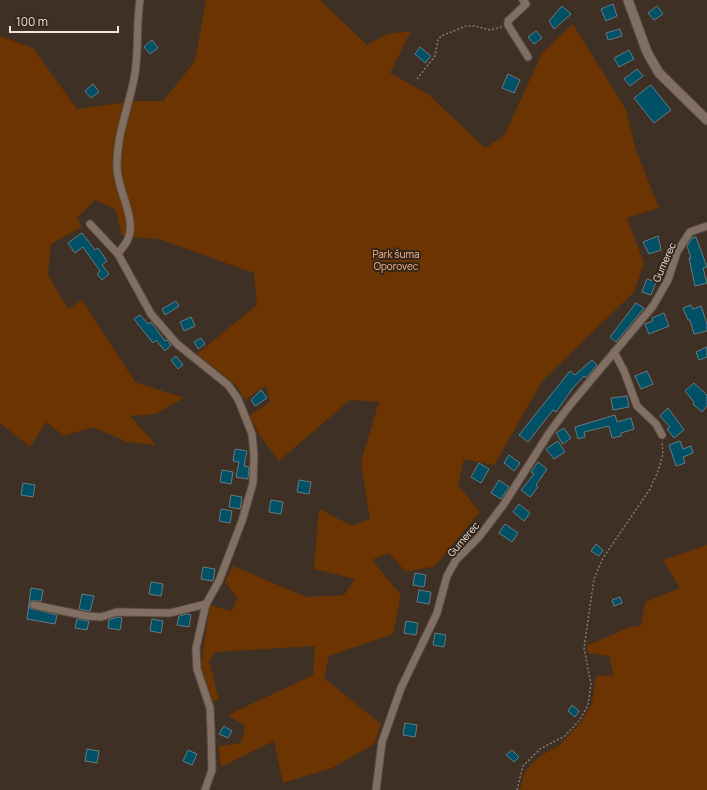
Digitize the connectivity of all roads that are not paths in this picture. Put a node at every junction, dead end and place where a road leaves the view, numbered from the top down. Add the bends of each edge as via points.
1 (140, 0) edge
2 (628, 0) edge
3 (524, 2) edge
4 (528, 57) dead end
5 (707, 120) edge
6 (90, 224) dead end
7 (707, 226) edge
8 (118, 254) junction
9 (614, 352) junction
10 (662, 435) road end
11 (206, 604) junction
12 (34, 605) dead end
13 (205, 790) edge
14 (376, 790) edge

1 - 8 street via 136,70 120,127 117,169 130,227 128,238
2 - 5 street via 647,52 659,73
3 - 4 street via 508,21 509,27
6 - 8 street
7 - 9 street, Gumerec via 690,232 677,252 668,280 653,306
8 - 11 street via 151,314 177,344 228,386 238,399 252,434 253,483 219,581
9 - 10 street via 637,406 656,424
9 - 14 street, Gumerec via 565,410 504,504 479,537 456,560 447,576 437,612 401,688 382,742
11 - 12 street via 170,613 117,612 101,617
11 - 13 street via 196,648 197,669 210,708 212,731 212,770

